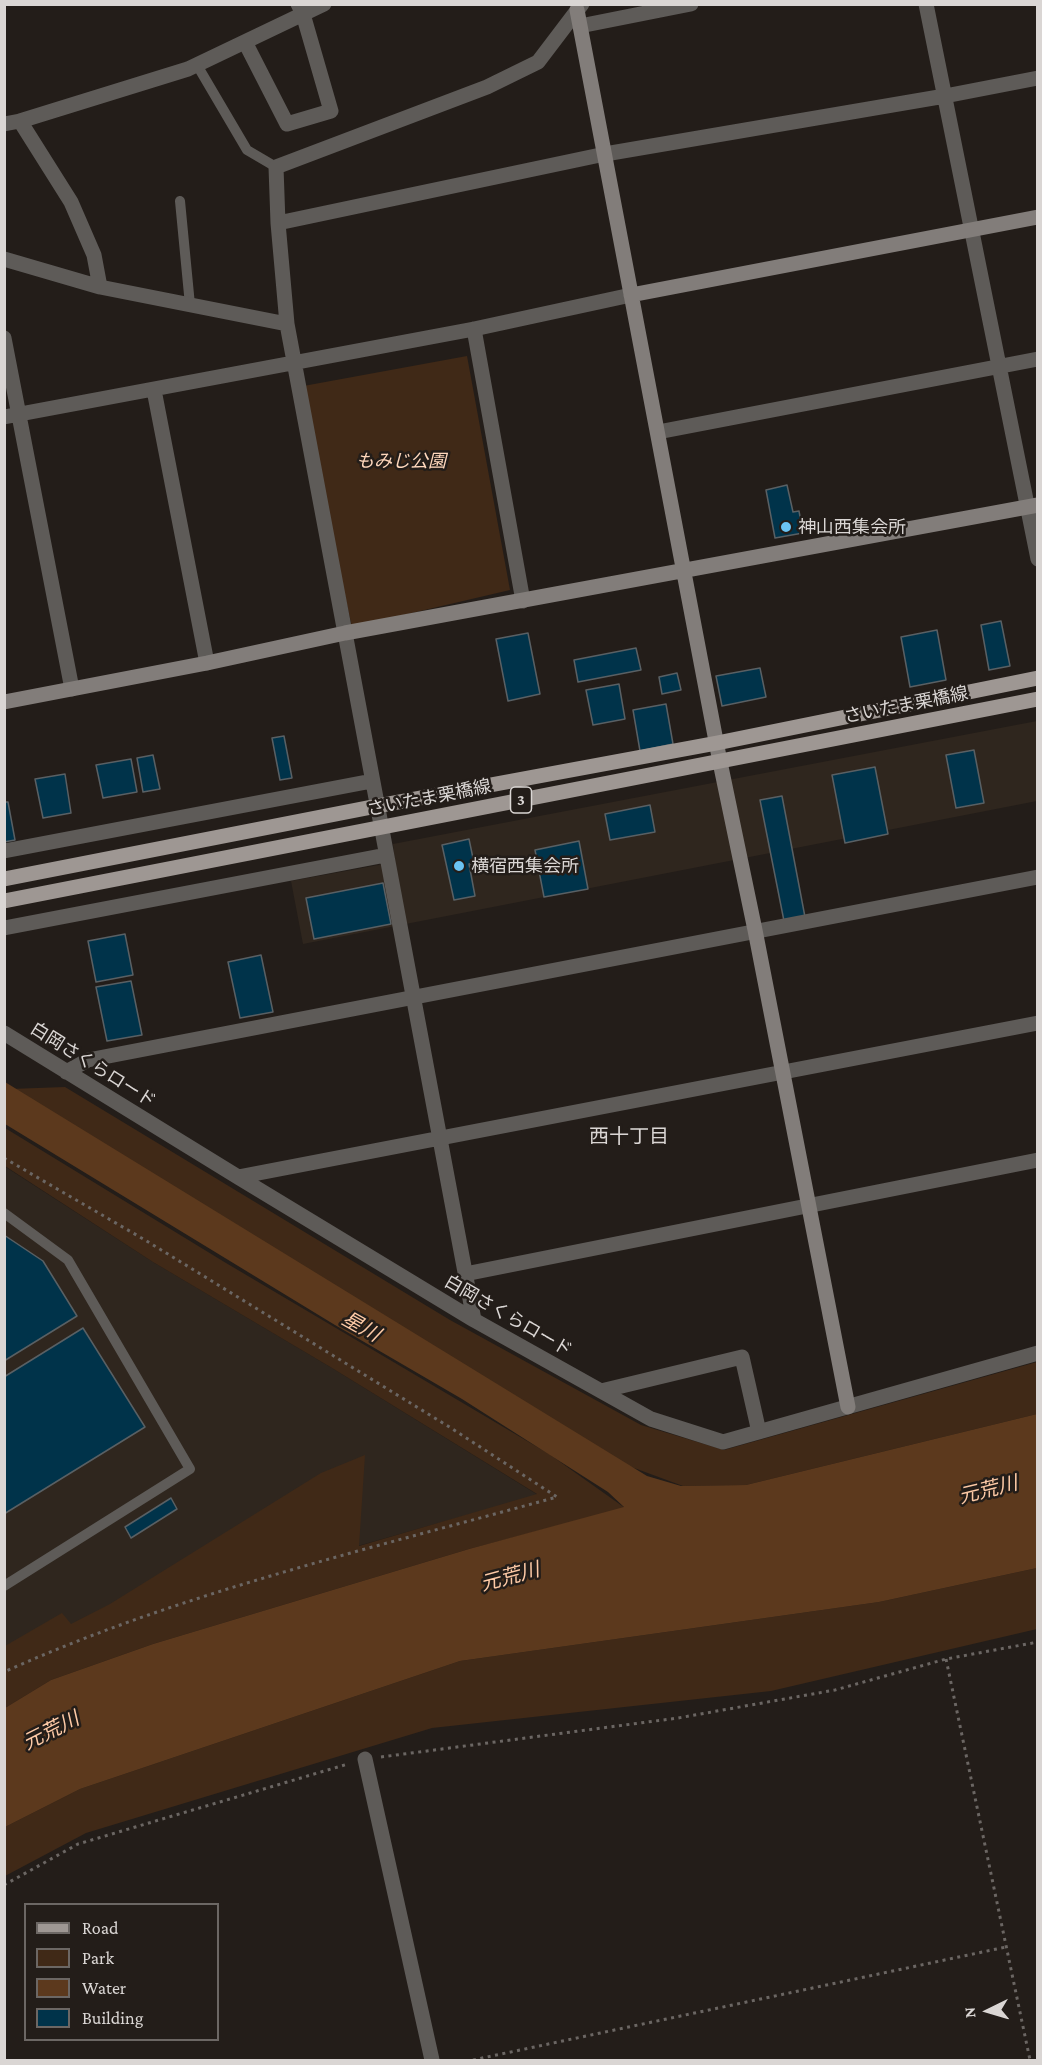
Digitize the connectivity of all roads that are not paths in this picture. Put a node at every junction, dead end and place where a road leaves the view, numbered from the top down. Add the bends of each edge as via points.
1 (324, 4) edge
2 (691, 4) edge
3 (926, 4) edge
4 (580, 7) edge
5 (300, 9) edge
6 (580, 26) junction
7 (245, 42) junction
8 (197, 65) junction
9 (1038, 78) edge
10 (945, 96) junction
11 (12, 123) edge
12 (604, 154) junction
13 (276, 167) junction
14 (180, 201) dead end
15 (1038, 217) edge
16 (278, 223) junction
17 (972, 229) junction
18 (4, 259) edge
19 (100, 287) junction
20 (631, 295) junction
21 (190, 305) junction
22 (287, 324) junction
23 (474, 329) junction
24 (4, 338) edge
25 (1038, 359) edge
26 (294, 362) junction
27 (999, 367) junction
28 (154, 390) junction
29 (12, 416) edge
30 (658, 432) junction
31 (1032, 506) edge
32 (1038, 559) edge
33 (685, 572) junction
34 (523, 602) junction
35 (345, 633) junction
36 (207, 663) junction
37 (1038, 678) edge
38 (72, 689) junction
39 (1038, 699) edge
40 (4, 702) edge
41 (717, 744) junction
42 (720, 762) junction
43 (372, 781) junction
44 (377, 806) junction
45 (381, 827) junction
46 (4, 851) edge
47 (386, 855) junction
48 (1038, 877) edge
49 (4, 879) edge
50 (4, 901) edge
51 (4, 928) edge
52 (755, 930) junction
53 (413, 998) junction
54 (1038, 1023) edge
55 (4, 1033) edge
56 (66, 1072) junction
57 (782, 1072) junction
58 (440, 1138) junction
59 (1038, 1160) edge
60 (238, 1178) junction
61 (808, 1206) junction
62 (4, 1213) edge
63 (465, 1274) junction
64 (474, 1320) junction
65 (1038, 1353) edge
66 (601, 1391) junction
67 (848, 1407) junction
68 (759, 1432) junction
69 (4, 1586) edge
70 (365, 1759) road end
71 (432, 2061) edge

1 - 5 street
2 - 6 street
3 - 10 street
4 - 6 street
4 - 13 street via 538,62 487,87
5 - 7 street
5 - 7 street via 331,111 287,124
6 - 12 street
7 - 8 street
8 - 11 street
8 - 13 lane via 248,150
9 - 10 street
10 - 12 street
10 - 17 street
11 - 19 street via 71,202 94,255
12 - 16 street
12 - 20 street
13 - 16 street
14 - 21 lane
15 - 17 street
16 - 22 street
17 - 20 street
17 - 27 street
18 - 19 street
19 - 21 street
20 - 23 street
20 - 30 street
21 - 22 street
22 - 26 street
23 - 26 street
23 - 34 street
24 - 29 street
25 - 27 street
26 - 28 street
26 - 35 street
27 - 30 street
27 - 31 street
28 - 29 street
28 - 36 street
29 - 38 street
30 - 33 street
31 - 32 street
31 - 33 street
33 - 34 street
33 - 41 street
34 - 35 street
35 - 36 street
35 - 43 street
36 - 38 street
37 - 41 main road, さいたま栗橋線 / 3
38 - 40 street
39 - 42 main road, さいたま栗橋線 / 3
41 - 42 street
41 - 44 main road, さいたま栗橋線 / 3
42 - 45 main road, さいたま栗橋線 / 3
42 - 52 street
43 - 44 street
43 - 46 street
44 - 45 street
44 - 49 main road, さいたま栗橋線 / 3
45 - 47 street
45 - 50 main road, さいたま栗橋線 / 3
47 - 51 street
47 - 53 street
48 - 52 street
52 - 53 street
52 - 57 street
53 - 56 street via 88,1060
53 - 58 street
54 - 57 street
55 - 56 street, 白岡さくらロード
56 - 60 street, 白岡さくらロード
57 - 58 street
57 - 61 street
58 - 60 street
58 - 63 street
59 - 61 street
60 - 64 street, 白岡さくらロード
61 - 63 street
61 - 67 street
62 - 69 lane via 68,1260 190,1469
63 - 64 street
64 - 66 street, 白岡さくらロード
65 - 67 street, 白岡さくらロード
66 - 68 street, 白岡さくらロード via 651,1419 723,1442
66 - 68 street via 742,1357
67 - 68 street, 白岡さくらロード
70 - 71 street

